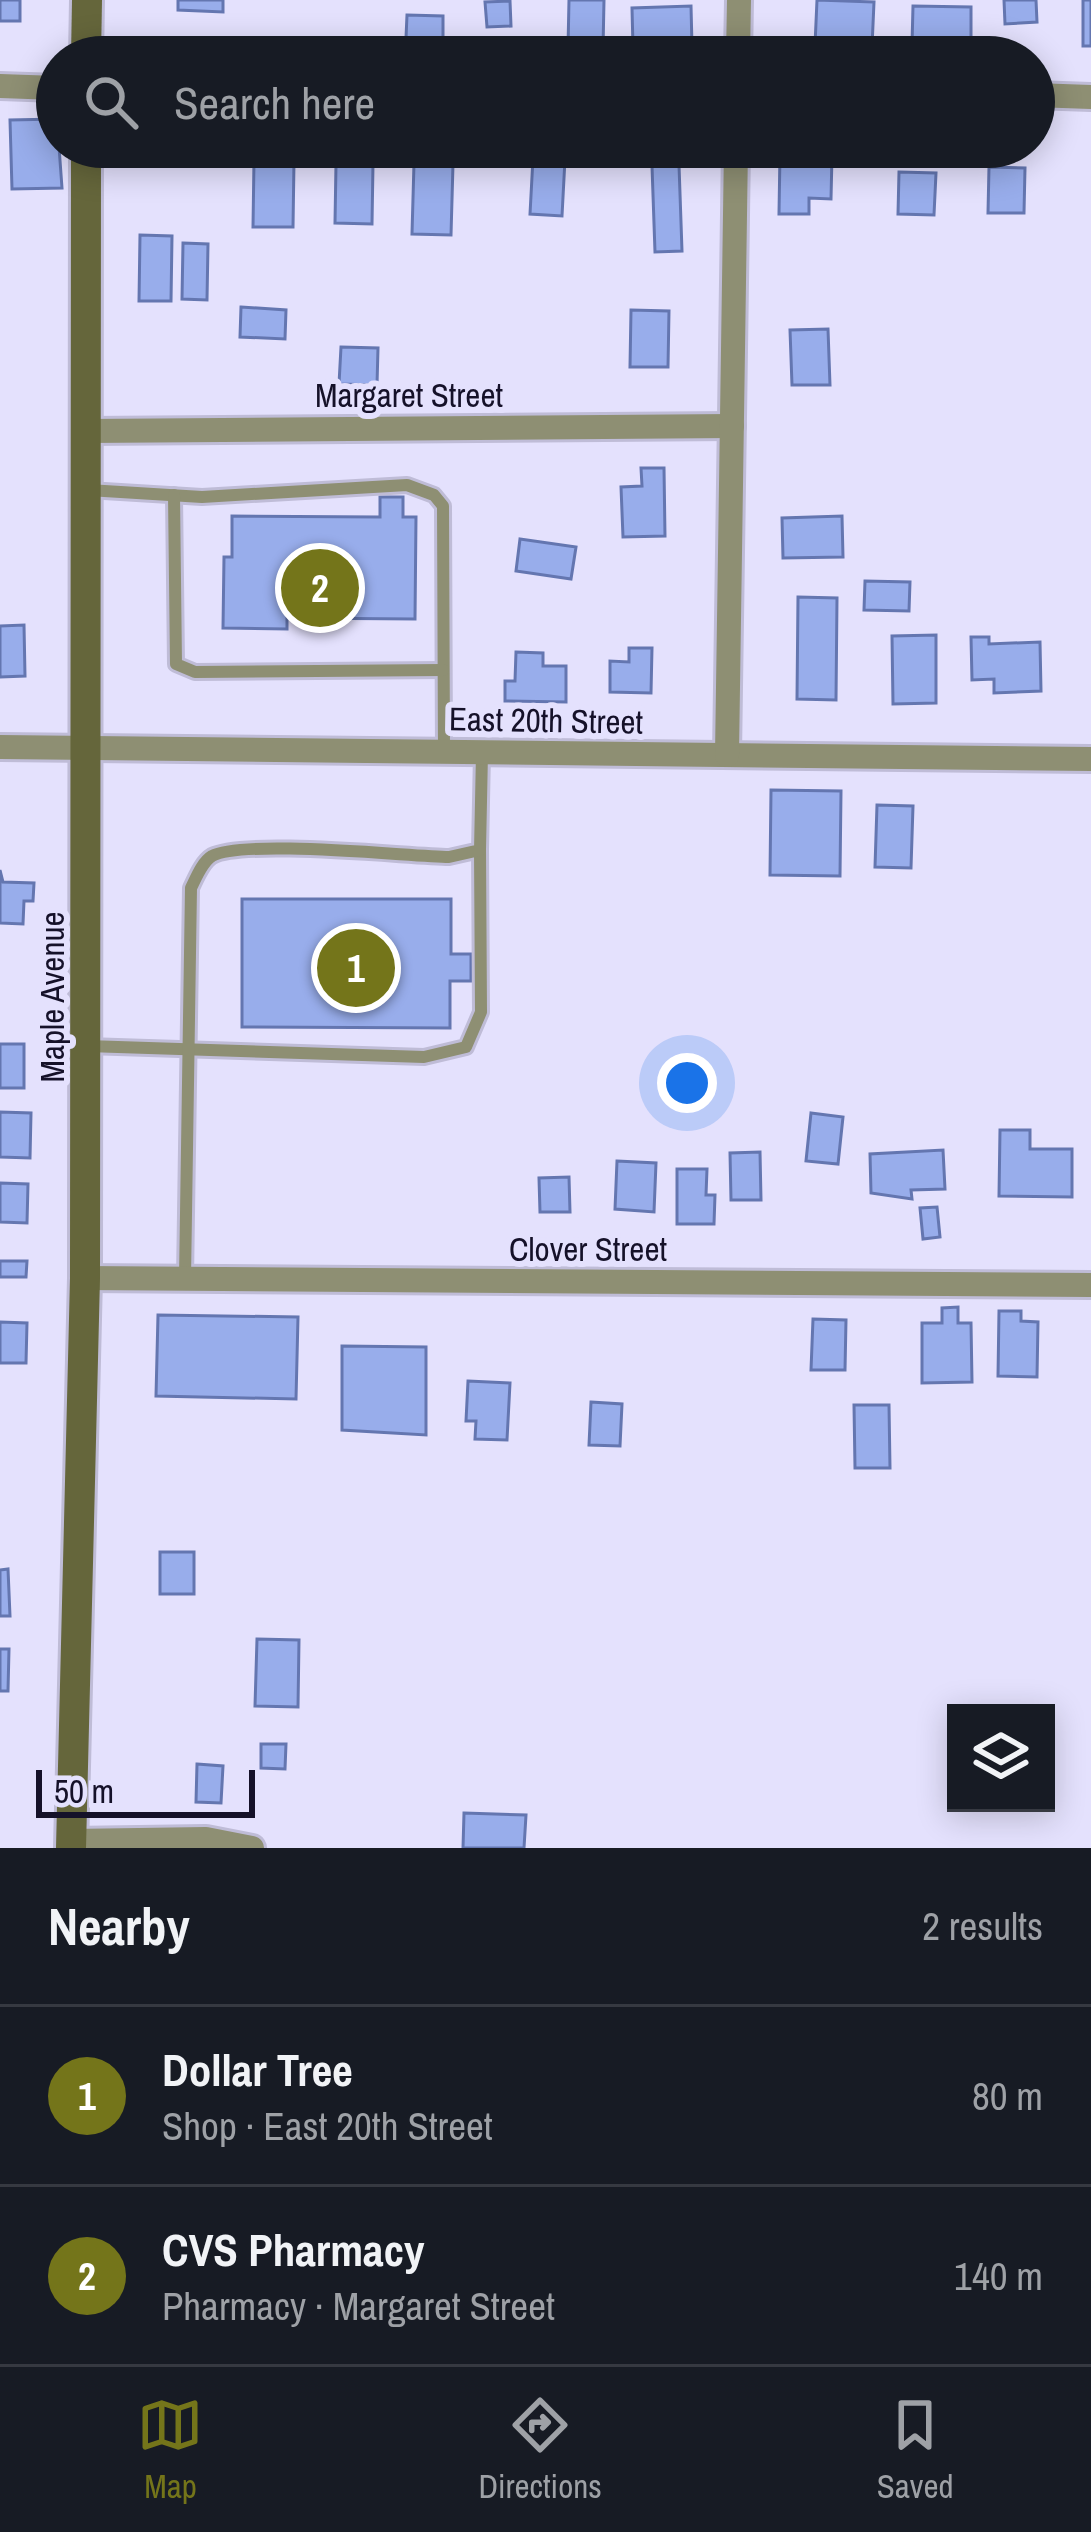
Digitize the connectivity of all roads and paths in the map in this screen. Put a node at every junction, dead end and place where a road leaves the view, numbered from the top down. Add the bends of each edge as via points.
1 (87, 0) edge
2 (739, 0) edge
3 (86, 36) edge
4 (738, 36) edge
5 (0, 86) edge
6 (36, 87) edge
7 (1055, 96) edge
8 (1091, 97) edge
9 (86, 168) edge
10 (736, 168) edge
11 (732, 426) junction
12 (87, 431) junction
13 (87, 490) junction
14 (174, 495) junction
15 (443, 670) junction
16 (0, 748) edge
17 (90, 748) junction
18 (444, 752) junction
19 (482, 752) junction
20 (727, 755) junction
21 (1091, 759) edge
22 (480, 850) junction
23 (87, 1046) junction
24 (189, 1046) junction
25 (86, 1278) junction
26 (185, 1279) junction
27 (1091, 1285) edge
28 (71, 1844) edge
29 (252, 1848) edge

1 - 3 main road
2 - 4 street
5 - 6 street
7 - 8 street
9 - 12 main road, Maple Avenue
10 - 11 street
11 - 12 street, Margaret Street
11 - 20 street
12 - 13 main road, Maple Avenue
13 - 14 lane
13 - 17 main road, Maple Avenue
14 - 15 lane via 176,664 195,672
14 - 15 lane via 407,484 434,495 442,506
15 - 18 lane
16 - 17 street, East 20th Street
17 - 18 street, East 20th Street
17 - 23 main road, Maple Avenue
18 - 19 street, East 20th Street
19 - 20 street, East 20th Street
19 - 22 lane
20 - 21 street, East 20th Street
22 - 24 lane via 448,857 250,849 212,856 191,888
22 - 24 lane via 481,1012 466,1047 424,1058
23 - 24 lane
23 - 25 main road, Maple Avenue
24 - 26 lane
25 - 26 street, Clover Street
25 - 28 main road, Maple Avenue
26 - 27 street, Clover Street
28 - 29 street via 206,1839

